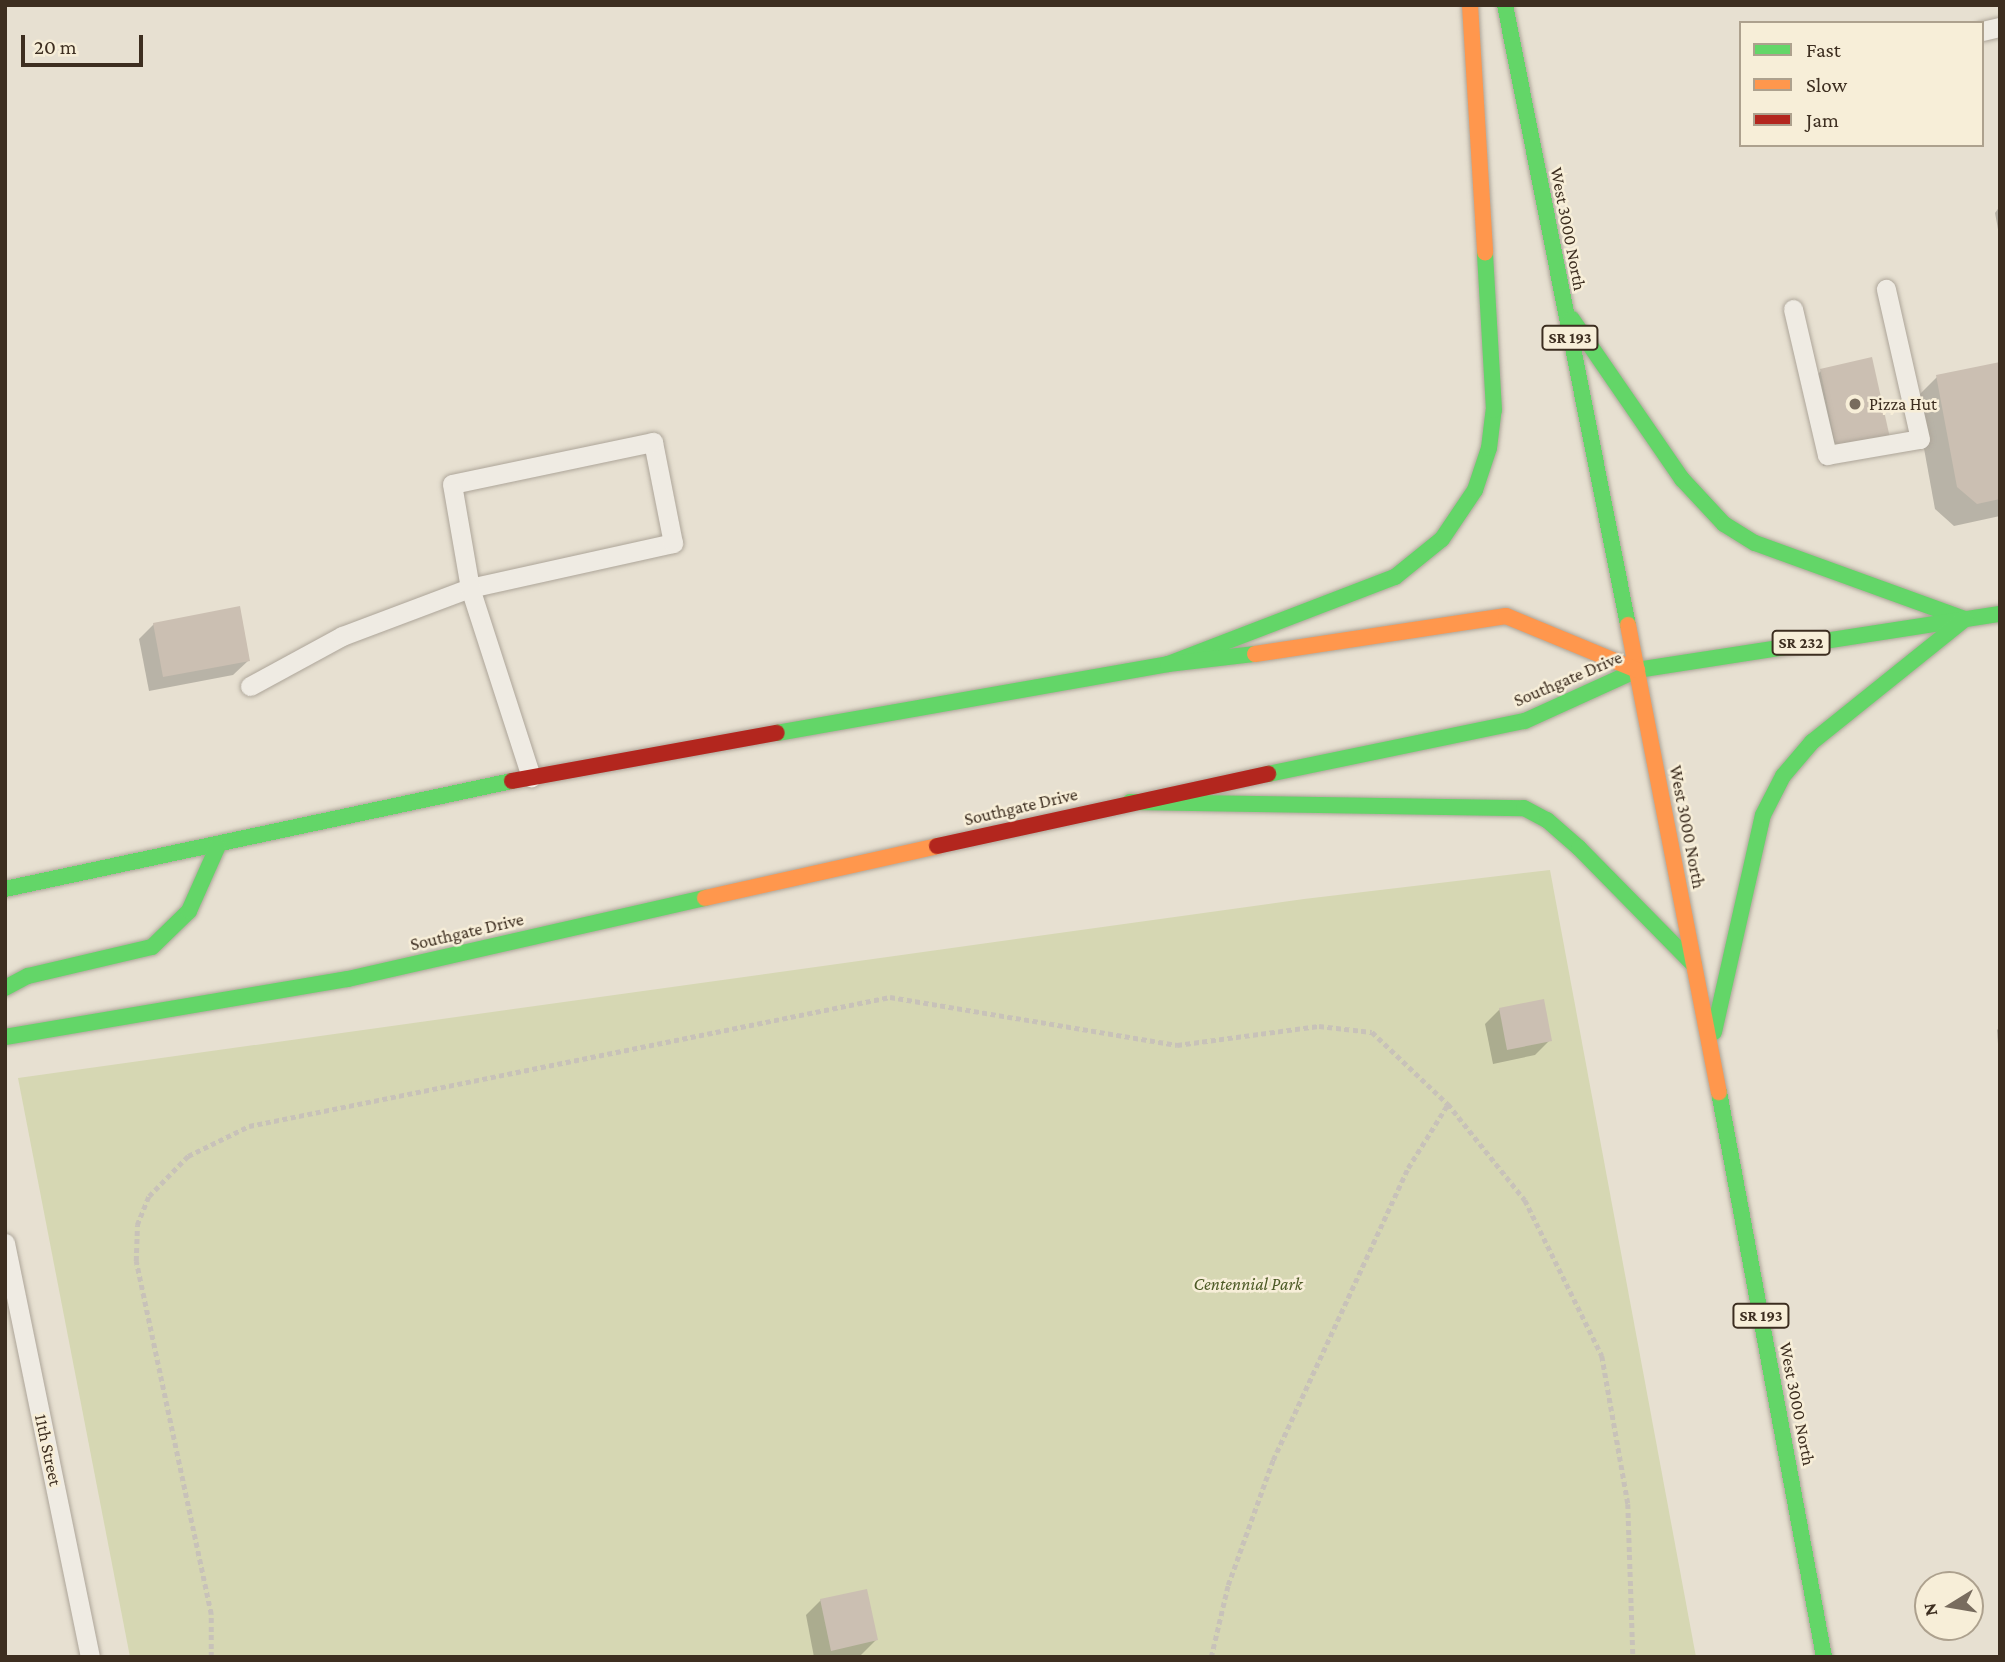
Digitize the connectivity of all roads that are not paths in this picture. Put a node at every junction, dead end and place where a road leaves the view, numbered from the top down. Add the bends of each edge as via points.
1 (1470, 5) edge
2 (1505, 5) edge
3 (1886, 289) dead end
4 (1563, 306) junction
5 (1793, 309) dead end
6 (470, 588) junction
7 (2000, 614) edge
8 (1965, 620) junction
9 (1168, 664) junction
10 (1637, 670) junction
11 (250, 686) dead end
12 (531, 777) junction
13 (1130, 802) junction
14 (218, 846) junction
15 (5, 889) edge
16 (1694, 965) junction
17 (5, 988) edge
18 (5, 1037) edge
19 (1711, 1047) junction
20 (5, 1243) edge
21 (90, 1657) edge
22 (1824, 1657) edge

1 - 9 main road via 1494,410 1489,449 1475,490 1450,531 1395,578
2 - 4 main road, West 3000 North / SR 193
3 - 5 lane via 1920,439 1827,455
4 - 8 main road via 1682,479 1724,524 1755,543
4 - 10 main road, West 3000 North / SR 193
6 - 6 lane via 452,484 653,442 673,543
6 - 11 lane via 342,636
6 - 12 lane
7 - 8 main road, SR 232
8 - 10 main road, SR 232
8 - 19 main road via 1812,742 1783,776 1763,815 1756,841
9 - 10 main road, Southgate Drive via 1368,640 1506,616
9 - 12 main road, Southgate Drive
10 - 13 main road, Southgate Drive / SR 232 via 1525,721
10 - 16 main road, West 3000 North / SR 193
12 - 14 main road, Southgate Drive
13 - 16 main road via 1524,808 1547,820 1579,848
13 - 18 main road, Southgate Drive / SR 232 via 348,979
14 - 15 main road, Southgate Drive
14 - 17 main road via 189,911 152,947 29,976
16 - 19 main road, West 3000 North / SR 193
19 - 22 main road, West 3000 North / SR 193
20 - 21 lane, 11th Street

